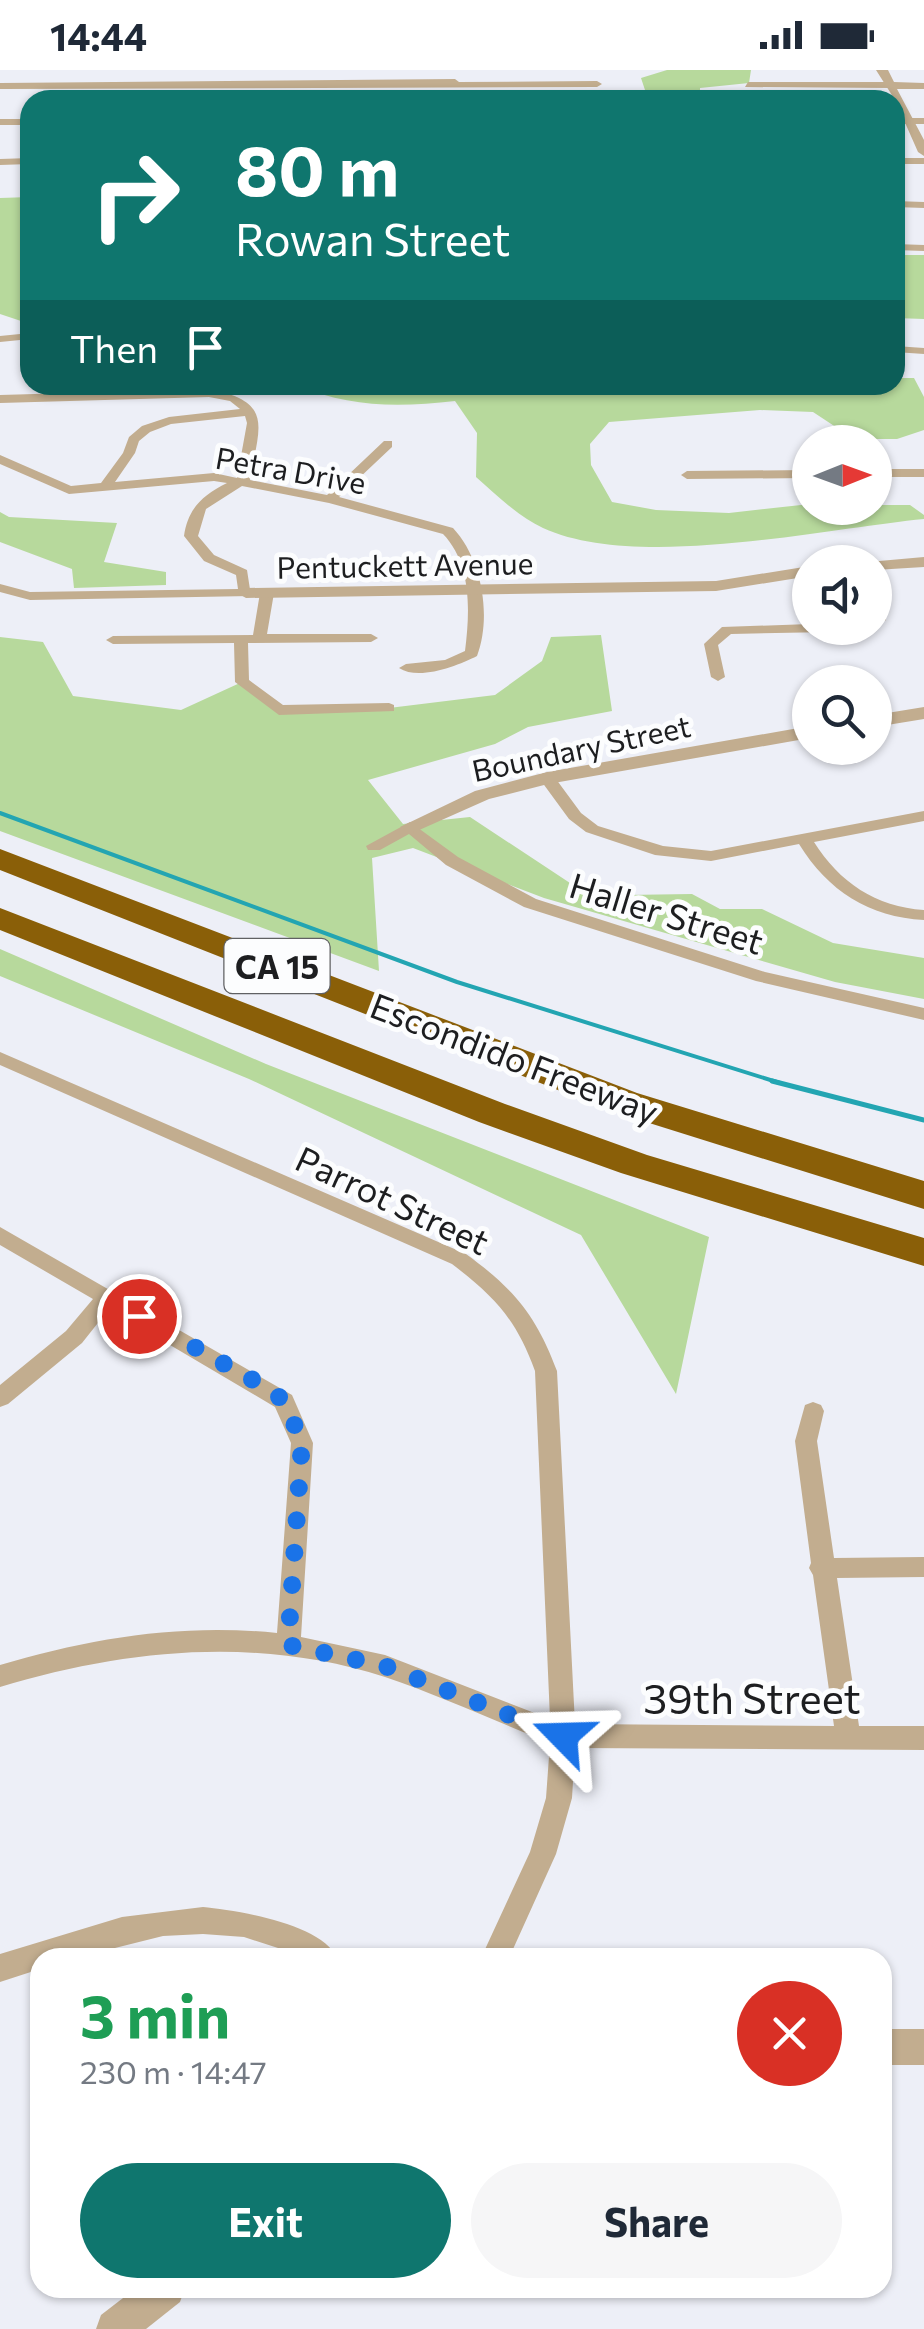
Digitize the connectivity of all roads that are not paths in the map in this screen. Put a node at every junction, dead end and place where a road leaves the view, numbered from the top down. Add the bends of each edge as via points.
1 (157, 70) edge
2 (594, 70) edge
3 (882, 70) edge
4 (455, 79) edge
5 (152, 83) junction
6 (596, 84) junction
7 (748, 85) dead end
8 (6, 86) edge
9 (890, 86) junction
10 (924, 86) edge
11 (150, 90) edge
12 (598, 90) edge
13 (891, 90) edge
14 (4, 98) dead end
15 (905, 125) edge
16 (924, 152) edge
17 (139, 395) edge
18 (219, 395) edge
19 (0, 399) edge
20 (250, 412) junction
21 (388, 444) dead end
22 (0, 460) edge
23 (924, 473) edge
24 (687, 474) dead end
25 (792, 474) edge
26 (892, 474) edge
27 (243, 481) junction
28 (104, 488) junction
29 (330, 499) junction
30 (924, 562) edge
31 (892, 564) edge
32 (792, 575) edge
33 (0, 588) edge
34 (472, 590) junction
35 (246, 593) junction
36 (267, 593) junction
37 (792, 629) edge
38 (259, 638) junction
39 (371, 638) dead end
40 (241, 639) junction
41 (113, 640) dead end
42 (406, 668) dead end
43 (718, 677) dead end
44 (389, 708) dead end
45 (924, 712) edge
46 (892, 718) edge
47 (792, 735) edge
48 (547, 778) junction
49 (924, 816) edge
50 (410, 827) junction
51 (803, 838) junction
52 (374, 846) dead end
53 (0, 859) edge
54 (924, 916) edge
55 (0, 918) edge
56 (924, 1014) edge
57 (0, 1058) edge
58 (917, 1192) edge
59 (0, 1235) edge
60 (924, 1252) edge
61 (106, 1297) junction
62 (0, 1398) edge
63 (814, 1412) dead end
64 (924, 1567) edge
65 (821, 1568) junction
66 (288, 1645) junction
67 (0, 1676) edge
68 (563, 1736) junction
69 (848, 1738) junction
70 (924, 1738) edge
71 (65, 1948) edge
72 (309, 1948) edge
73 (500, 1948) edge
74 (30, 1959) edge
75 (0, 1968) edge
76 (892, 2047) edge
77 (924, 2048) edge
78 (155, 2298) edge
79 (125, 2326) edge

1 - 5 street
2 - 6 street
3 - 9 street
4 - 5 street
4 - 6 street
5 - 8 street
5 - 11 street
6 - 12 street
7 - 9 street
8 - 14 street
9 - 10 street
9 - 13 street
15 - 16 street
17 - 19 street
18 - 20 street
20 - 27 street
20 - 28 street via 146,429
21 - 29 street
22 - 28 street, Petra Drive via 69,490
23 - 26 street
24 - 25 street
27 - 28 street, Petra Drive via 180,478
27 - 29 street, Petra Drive
27 - 35 street via 198,508 191,536 208,558 242,573
29 - 34 street, Petra Drive via 448,531 468,552
30 - 31 street
32 - 34 street, Pentuckett Avenue via 716,586
33 - 35 street, Pentuckett Avenue via 30,596
34 - 36 street, Pentuckett Avenue
34 - 42 street, Petra Drive via 472,653 448,664
35 - 36 street, Pentuckett Avenue
36 - 38 street
37 - 43 street via 727,630 711,644
38 - 39 street
38 - 40 street
40 - 41 street
40 - 44 street via 242,682 280,710
45 - 46 street
47 - 48 street, Boundary Street
48 - 50 street, Boundary Street via 482,794
48 - 51 street via 592,829 662,851 711,856
49 - 51 street
50 - 52 street, Boundary Street
50 - 56 street, Haller Street via 452,861 530,903 762,977
51 - 54 street via 833,880 865,902
53 - 58 highway, Escondido Freeway / CA 15 via 624,1102
55 - 60 highway, Escondido Freeway / CA 15 via 492,1113 634,1164
57 - 68 street, Parrot Street via 460,1259 520,1313 546,1372
59 - 61 street
61 - 62 street via 74,1337
61 - 66 street via 284,1401 302,1442
63 - 65 street via 806,1441
64 - 65 street
65 - 69 street
66 - 67 street, 39th Street via 177,1640 56,1659
66 - 68 street, 39th Street via 385,1666
68 - 69 street, 39th Street
68 - 73 street, Parrot Street via 559,1798 543,1854
69 - 70 street, 39th Street
71 - 72 street via 144,1924 210,1917 294,1938
74 - 75 street
76 - 77 street
78 - 79 street

